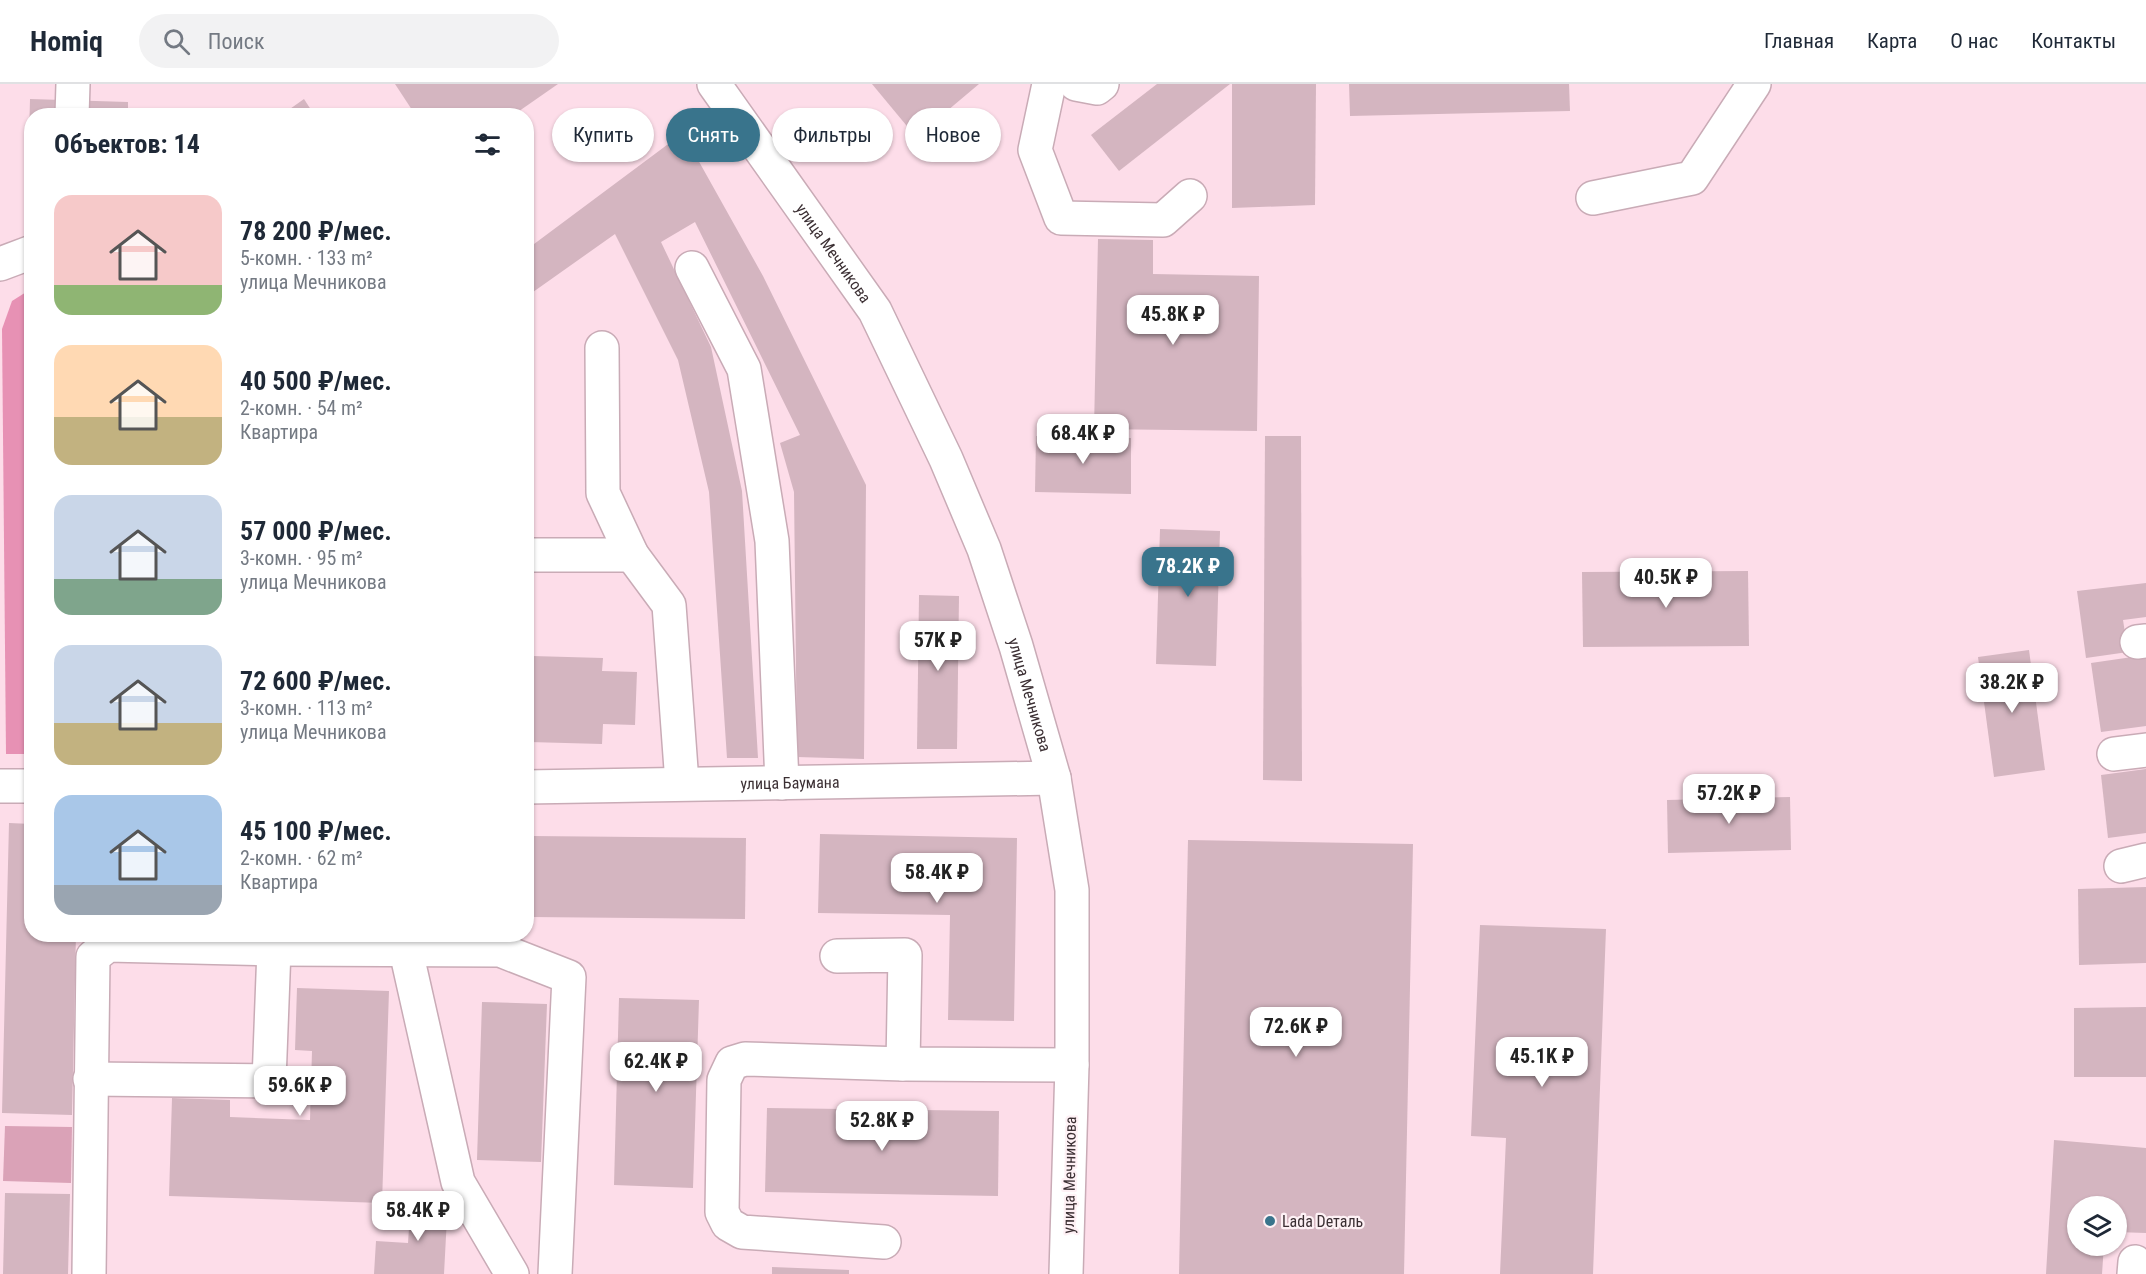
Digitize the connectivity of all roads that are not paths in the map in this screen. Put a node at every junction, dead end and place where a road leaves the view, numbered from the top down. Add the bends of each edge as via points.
1 (73, 84) edge
2 (714, 84) edge
3 (1049, 84) edge
4 (1076, 84) edge
5 (1102, 84) edge
6 (1754, 84) edge
7 (72, 108) edge
8 (1190, 196) dead end
9 (1593, 198) dead end
10 (24, 255) edge
11 (0, 264) edge
12 (692, 268) dead end
13 (602, 348) dead end
14 (534, 555) edge
15 (632, 555) junction
16 (2146, 750) edge
17 (2114, 754) dead end
18 (1054, 778) junction
19 (682, 783) junction
20 (782, 783) junction
21 (0, 786) edge
22 (24, 786) edge
23 (534, 786) edge
24 (122, 942) edge
25 (163, 942) edge
26 (500, 942) edge
27 (274, 949) junction
28 (406, 951) junction
29 (837, 956) dead end
30 (903, 1064) junction
31 (1072, 1065) junction
32 (90, 1079) junction
33 (884, 1242) dead end
34 (89, 1274) edge
35 (512, 1274) edge
36 (555, 1274) edge
37 (1066, 1274) edge

1 - 7 street
2 - 18 street, улица Мечникова via 875,310 984,549
3 - 8 street via 1035,150 1061,218 1163,220
4 - 5 street via 1097,88
6 - 9 street via 1692,178
10 - 11 street
12 - 20 street via 744,369 772,541
13 - 15 street via 603,493
14 - 15 street
15 - 19 street via 669,605
16 - 17 street
18 - 20 street, улица Баумана
18 - 31 street, улица Мечникова via 1072,890
19 - 20 street, улица Баумана
19 - 23 street, улица Баумана
21 - 22 street
24 - 32 street via 108,945 93,957
25 - 27 street
26 - 28 street
26 - 36 street via 569,977
27 - 28 street
27 - 32 street via 269,1081
28 - 35 street via 458,1182
29 - 30 street via 905,955
30 - 31 street
30 - 33 street via 745,1059 732,1062 724,1080 722,1212 728,1224 742,1232 763,1235
31 - 37 street, улица Мечникова
32 - 34 street

